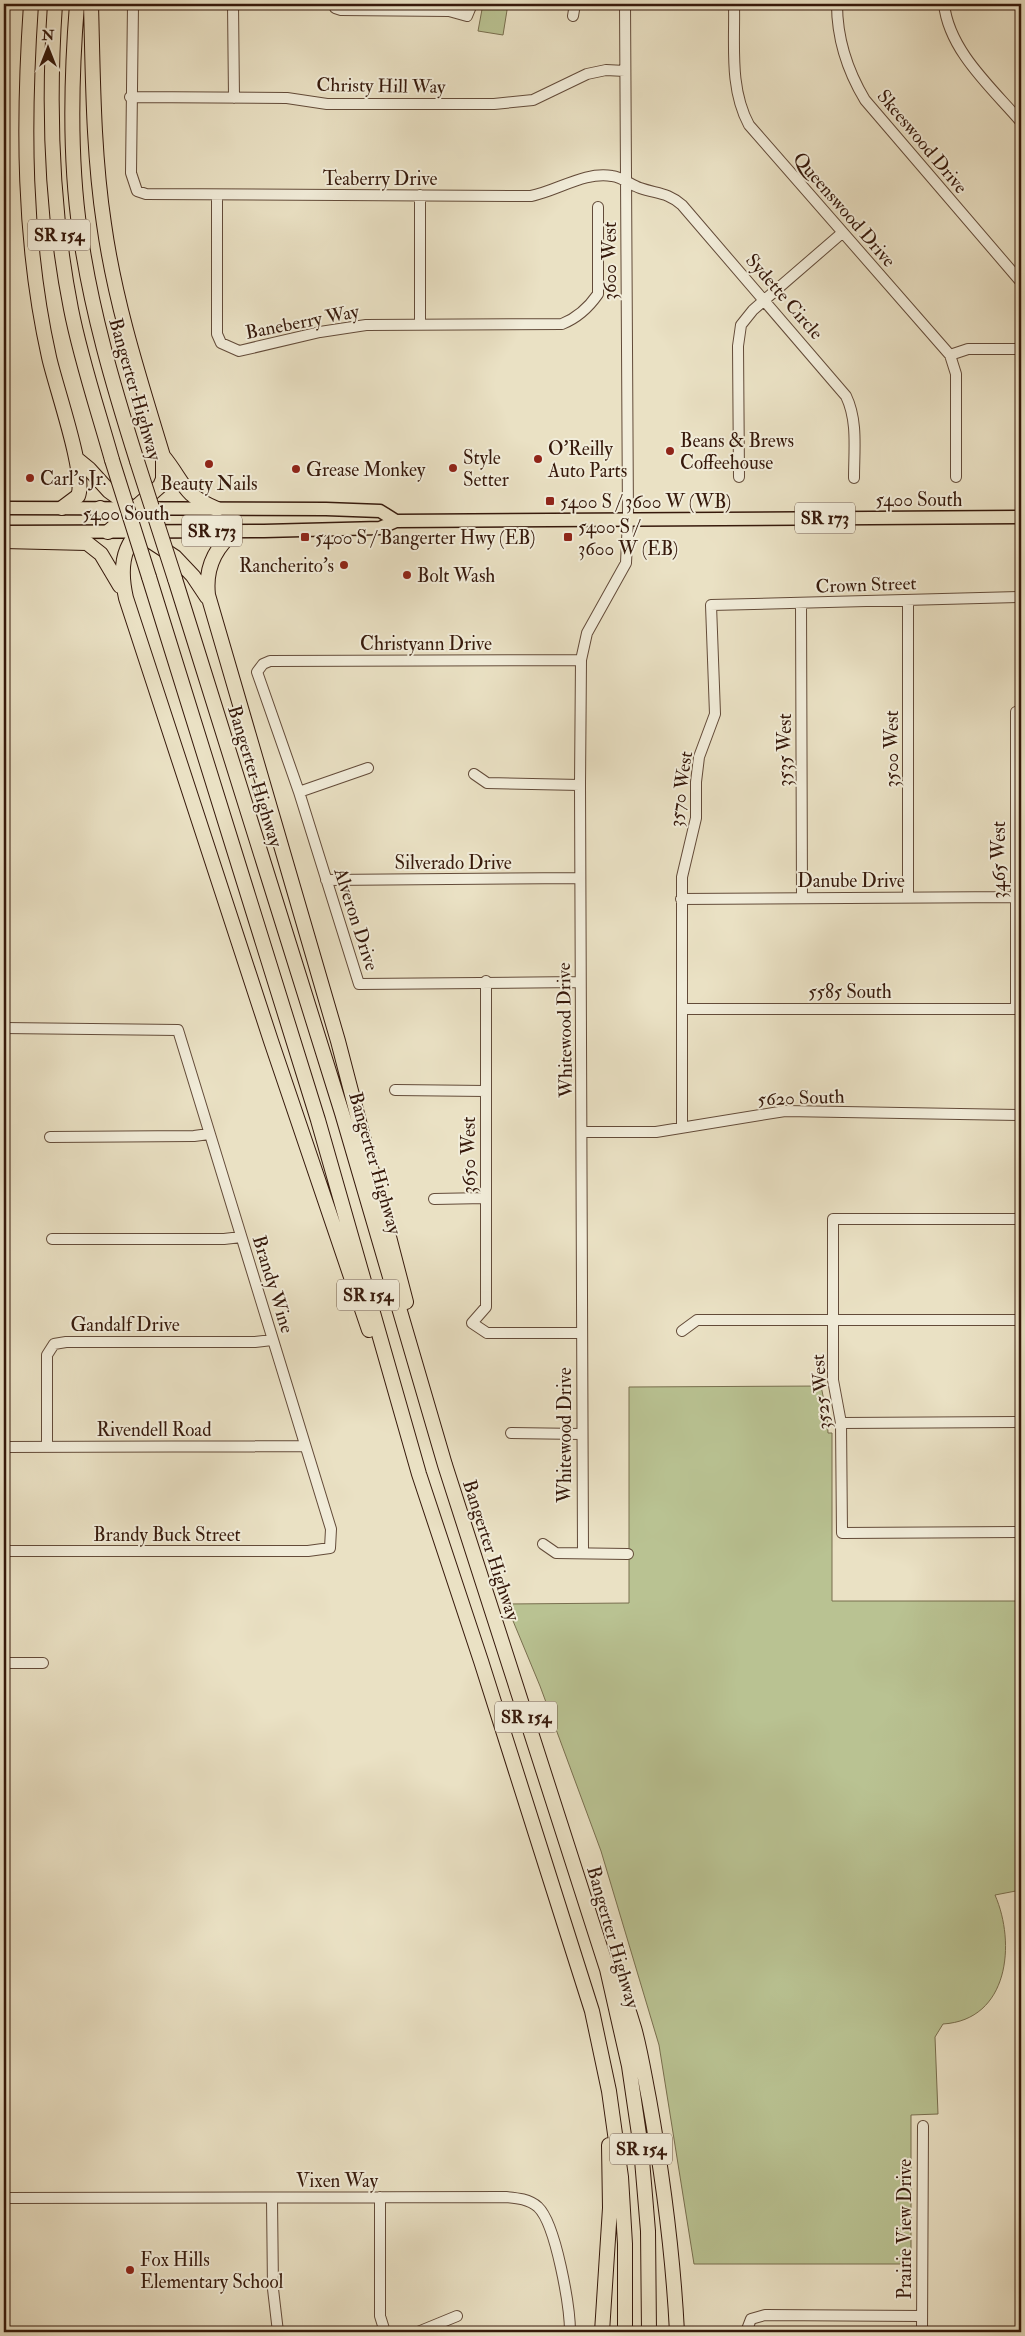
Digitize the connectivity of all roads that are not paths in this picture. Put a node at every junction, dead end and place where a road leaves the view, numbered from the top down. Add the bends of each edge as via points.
1 (30, 4) edge
2 (55, 4) edge
3 (77, 4) edge
4 (91, 4) edge
5 (133, 4) edge
6 (233, 4) edge
7 (472, 4) edge
8 (575, 4) edge
9 (625, 4) edge
10 (734, 4) edge
11 (837, 4) edge
12 (944, 4) edge
13 (334, 6) edge
14 (573, 16) dead end
15 (625, 71) junction
16 (130, 97) junction
17 (234, 98) junction
18 (1021, 122) edge
19 (626, 181) junction
20 (217, 195) junction
21 (420, 195) junction
22 (598, 207) dead end
23 (842, 233) junction
24 (1021, 282) edge
25 (765, 299) junction
26 (420, 325) junction
27 (1021, 349) edge
28 (950, 355) junction
29 (163, 456) junction
30 (78, 460) junction
31 (739, 477) dead end
32 (956, 477) dead end
33 (854, 478) dead end
34 (4, 508) edge
35 (62, 508) junction
36 (100, 508) junction
37 (133, 508) junction
38 (156, 508) junction
39 (217, 509) junction
40 (1021, 517) edge
41 (628, 518) junction
42 (121, 520) junction
43 (147, 520) junction
44 (396, 521) junction
45 (160, 531) junction
46 (236, 531) junction
47 (4, 532) edge
48 (108, 532) junction
49 (136, 532) junction
50 (4, 541) edge
51 (1021, 597) edge
52 (126, 598) junction
53 (908, 600) junction
54 (802, 603) junction
55 (211, 604) junction
56 (712, 605) joint
57 (582, 660) junction
58 (270, 661) joint
59 (1018, 711) edge
60 (368, 768) dead end
61 (474, 774) dead end
62 (580, 785) junction
63 (299, 792) junction
64 (580, 878) junction
65 (326, 880) junction
66 (802, 897) junction
67 (908, 897) junction
68 (1018, 898) edge
69 (681, 899) junction
70 (486, 981) junction
71 (580, 982) junction
72 (1016, 1008) joint
73 (683, 1009) junction
74 (4, 1028) edge
75 (396, 1090) dead end
76 (486, 1091) junction
77 (1021, 1115) edge
78 (682, 1127) junction
79 (582, 1132) junction
80 (209, 1134) junction
81 (50, 1137) dead end
82 (485, 1198) junction
83 (434, 1199) dead end
84 (1021, 1218) edge
85 (241, 1237) junction
86 (52, 1239) dead end
87 (832, 1320) junction
88 (1021, 1320) edge
89 (682, 1331) dead end
90 (581, 1333) junction
91 (272, 1340) junction
92 (1021, 1422) edge
93 (842, 1423) junction
94 (511, 1433) dead end
95 (581, 1434) junction
96 (4, 1446) edge
97 (305, 1446) junction
98 (47, 1447) junction
99 (445, 1465) junction
100 (419, 1474) junction
101 (1021, 1532) edge
102 (543, 1544) dead end
103 (330, 1548) joint
104 (4, 1551) edge
105 (583, 1553) junction
106 (628, 1554) dead end
107 (4, 1663) edge
108 (43, 1663) dead end
109 (607, 1969) junction
110 (609, 2091) junction
111 (923, 2126) dead end
112 (380, 2197) junction
113 (4, 2198) edge
114 (272, 2198) junction
115 (457, 2316) dead end
116 (922, 2316) junction
117 (278, 2332) edge
118 (385, 2332) edge
119 (418, 2332) edge
120 (570, 2332) edge
121 (602, 2332) edge
122 (625, 2332) edge
123 (649, 2332) edge
124 (677, 2332) edge
125 (746, 2332) edge
126 (922, 2332) edge

1 - 30 highway via 26,143 32,246 49,357
2 - 100 highway, SR 154, bridge via 50,108 52,159 71,310 112,460 316,1110
3 - 99 highway, Bangerter Highway / SR 154, bridge via 72,138 80,231 109,372 339,1103
4 - 29 highway via 95,136 104,224 114,278
5 - 16 street via 133,82
6 - 17 street
7 - 13 street via 467,16 449,11 341,10
8 - 14 street
9 - 15 street, 3600 West
10 - 23 street, Queenswood Drive via 735,80 741,110 749,125
11 - 24 street, Skeeswood Drive via 842,48 864,100
12 - 18 street via 958,44
15 - 17 street, Christy Hill Way via 587,74 534,100 494,104 326,104 287,98
15 - 19 street, 3600 West
16 - 17 street, Christy Hill Way
16 - 20 street, Teaberry Drive via 131,173 137,191 146,194
19 - 21 street, Teaberry Drive via 613,176 594,175 531,196
19 - 25 street, Sydette Circle via 666,194 682,205
19 - 41 street, 3600 West
20 - 21 street, Teaberry Drive
20 - 26 street, Baneberry Way via 217,334 228,348 238,351 366,325
21 - 26 street
22 - 26 street, Baneberry Way via 598,294 571,320 562,324
23 - 25 street
23 - 28 street, Queenswood Drive
25 - 31 street via 746,317 739,334
25 - 33 street, Sydette Circle via 846,396 852,408
27 - 28 street via 968,349
28 - 32 street via 956,374
29 - 37 highway via 160,486
29 - 39 highway via 186,491
30 - 35 highway via 80,491 74,501
30 - 37 highway via 109,492
34 - 35 main road, 5400 South / SR 173
35 - 36 main road, 5400 South / SR 173
36 - 37 main road, 5400 South / SR 173
36 - 42 highway
37 - 38 main road, 5400 South / SR 173
37 - 42 highway
37 - 43 highway
38 - 39 main road, 5400 South / SR 173
38 - 43 highway
39 - 44 main road, 5400 South / SR 173 via 380,511
40 - 41 main road, 5400 South / SR 173
41 - 44 main road, 5400 South / SR 173
41 - 57 street, Whitewood Drive via 626,562 587,632
42 - 48 highway
42 - 49 highway
43 - 45 highway
43 - 49 highway
44 - 46 main road, 5400 South / SR 173 via 380,528
45 - 46 main road, 5400 South / SR 173
45 - 49 main road, 5400 South / SR 173
46 - 55 highway via 218,549 211,564 208,586
47 - 48 main road, 5400 South / SR 173
48 - 49 main road, 5400 South / SR 173
49 - 52 highway via 121,571
49 - 55 highway via 175,557 193,576
50 - 52 highway via 78,541 93,546 107,562
51 - 53 street, Crown Street
52 - 100 highway via 402,1432
53 - 54 street, Crown Street
53 - 67 street, 3500 West
54 - 56 street, Crown Street
54 - 66 street, 3535 West
55 - 99 highway via 345,1068 396,1259
56 - 69 street, 3570 West via 715,714 697,769 696,818 683,868
57 - 58 street, Christyann Drive
57 - 62 street, Whitewood Drive
58 - 63 street, Alveron Drive via 257,672
59 - 68 street, 3465 West
60 - 63 street
61 - 62 street via 487,783
62 - 64 street, Whitewood Drive
63 - 65 street, Alveron Drive
64 - 65 street, Silverado Drive
64 - 71 street, Whitewood Drive
65 - 70 street, Alveron Drive via 359,984
66 - 67 street, Danube Drive
66 - 69 street, Danube Drive
67 - 68 street, Danube Drive
68 - 72 street, 3465 West
69 - 73 street, 3570 West
70 - 71 street, Alveron Drive
70 - 76 street, 3650 West
71 - 79 street, Whitewood Drive
72 - 73 street, 5585 South
73 - 78 street, 3570 West
74 - 80 street, Brandy Wine via 178,1030
75 - 76 street
76 - 82 street, 3650 West
77 - 78 street, 5620 South via 785,1112
78 - 79 street, 5620 South via 656,1132
79 - 90 street, Whitewood Drive
80 - 81 street
80 - 85 street, Brandy Wine
82 - 83 street
82 - 90 street, 3650 West via 486,1308 472,1323 487,1333
84 - 87 street, 3525 West via 833,1219
85 - 86 street
85 - 91 street, Brandy Wine
87 - 88 street
87 - 89 street via 697,1320
87 - 93 street, 3525 West via 833,1388
90 - 95 street, Whitewood Drive
91 - 97 street, Brandy Wine
91 - 98 street, Gandalf Drive via 54,1344 47,1355
92 - 93 street
93 - 101 street, 3525 West via 842,1533
94 - 95 street
95 - 105 street, Whitewood Drive
96 - 98 street, Rivendell Road
97 - 98 street, Rivendell Road
97 - 103 street, Brandy Wine via 331,1529
99 - 109 highway, Bangerter Highway / SR 154
100 - 110 highway, SR 154 via 592,2011
102 - 105 street via 556,1553
103 - 104 street, Brandy Buck Street via 308,1551
105 - 106 street
107 - 108 street
109 - 123 highway, Bangerter Highway / SR 154 via 628,2066 641,2148 648,2230
109 - 124 highway via 623,1995 631,2020 655,2126 670,2231
110 - 121 highway via 610,2208
110 - 122 highway, SR 154 via 621,2178
111 - 116 street, Prairie View Drive
112 - 114 street, Vixen Way
112 - 118 street via 380,2316
112 - 120 street, Vixen Way via 506,2198 531,2202 547,2219 566,2289
113 - 114 street, Vixen Way
114 - 117 street via 273,2289
115 - 119 street
116 - 125 street via 765,2315 751,2318
116 - 126 street, Prairie View Drive

